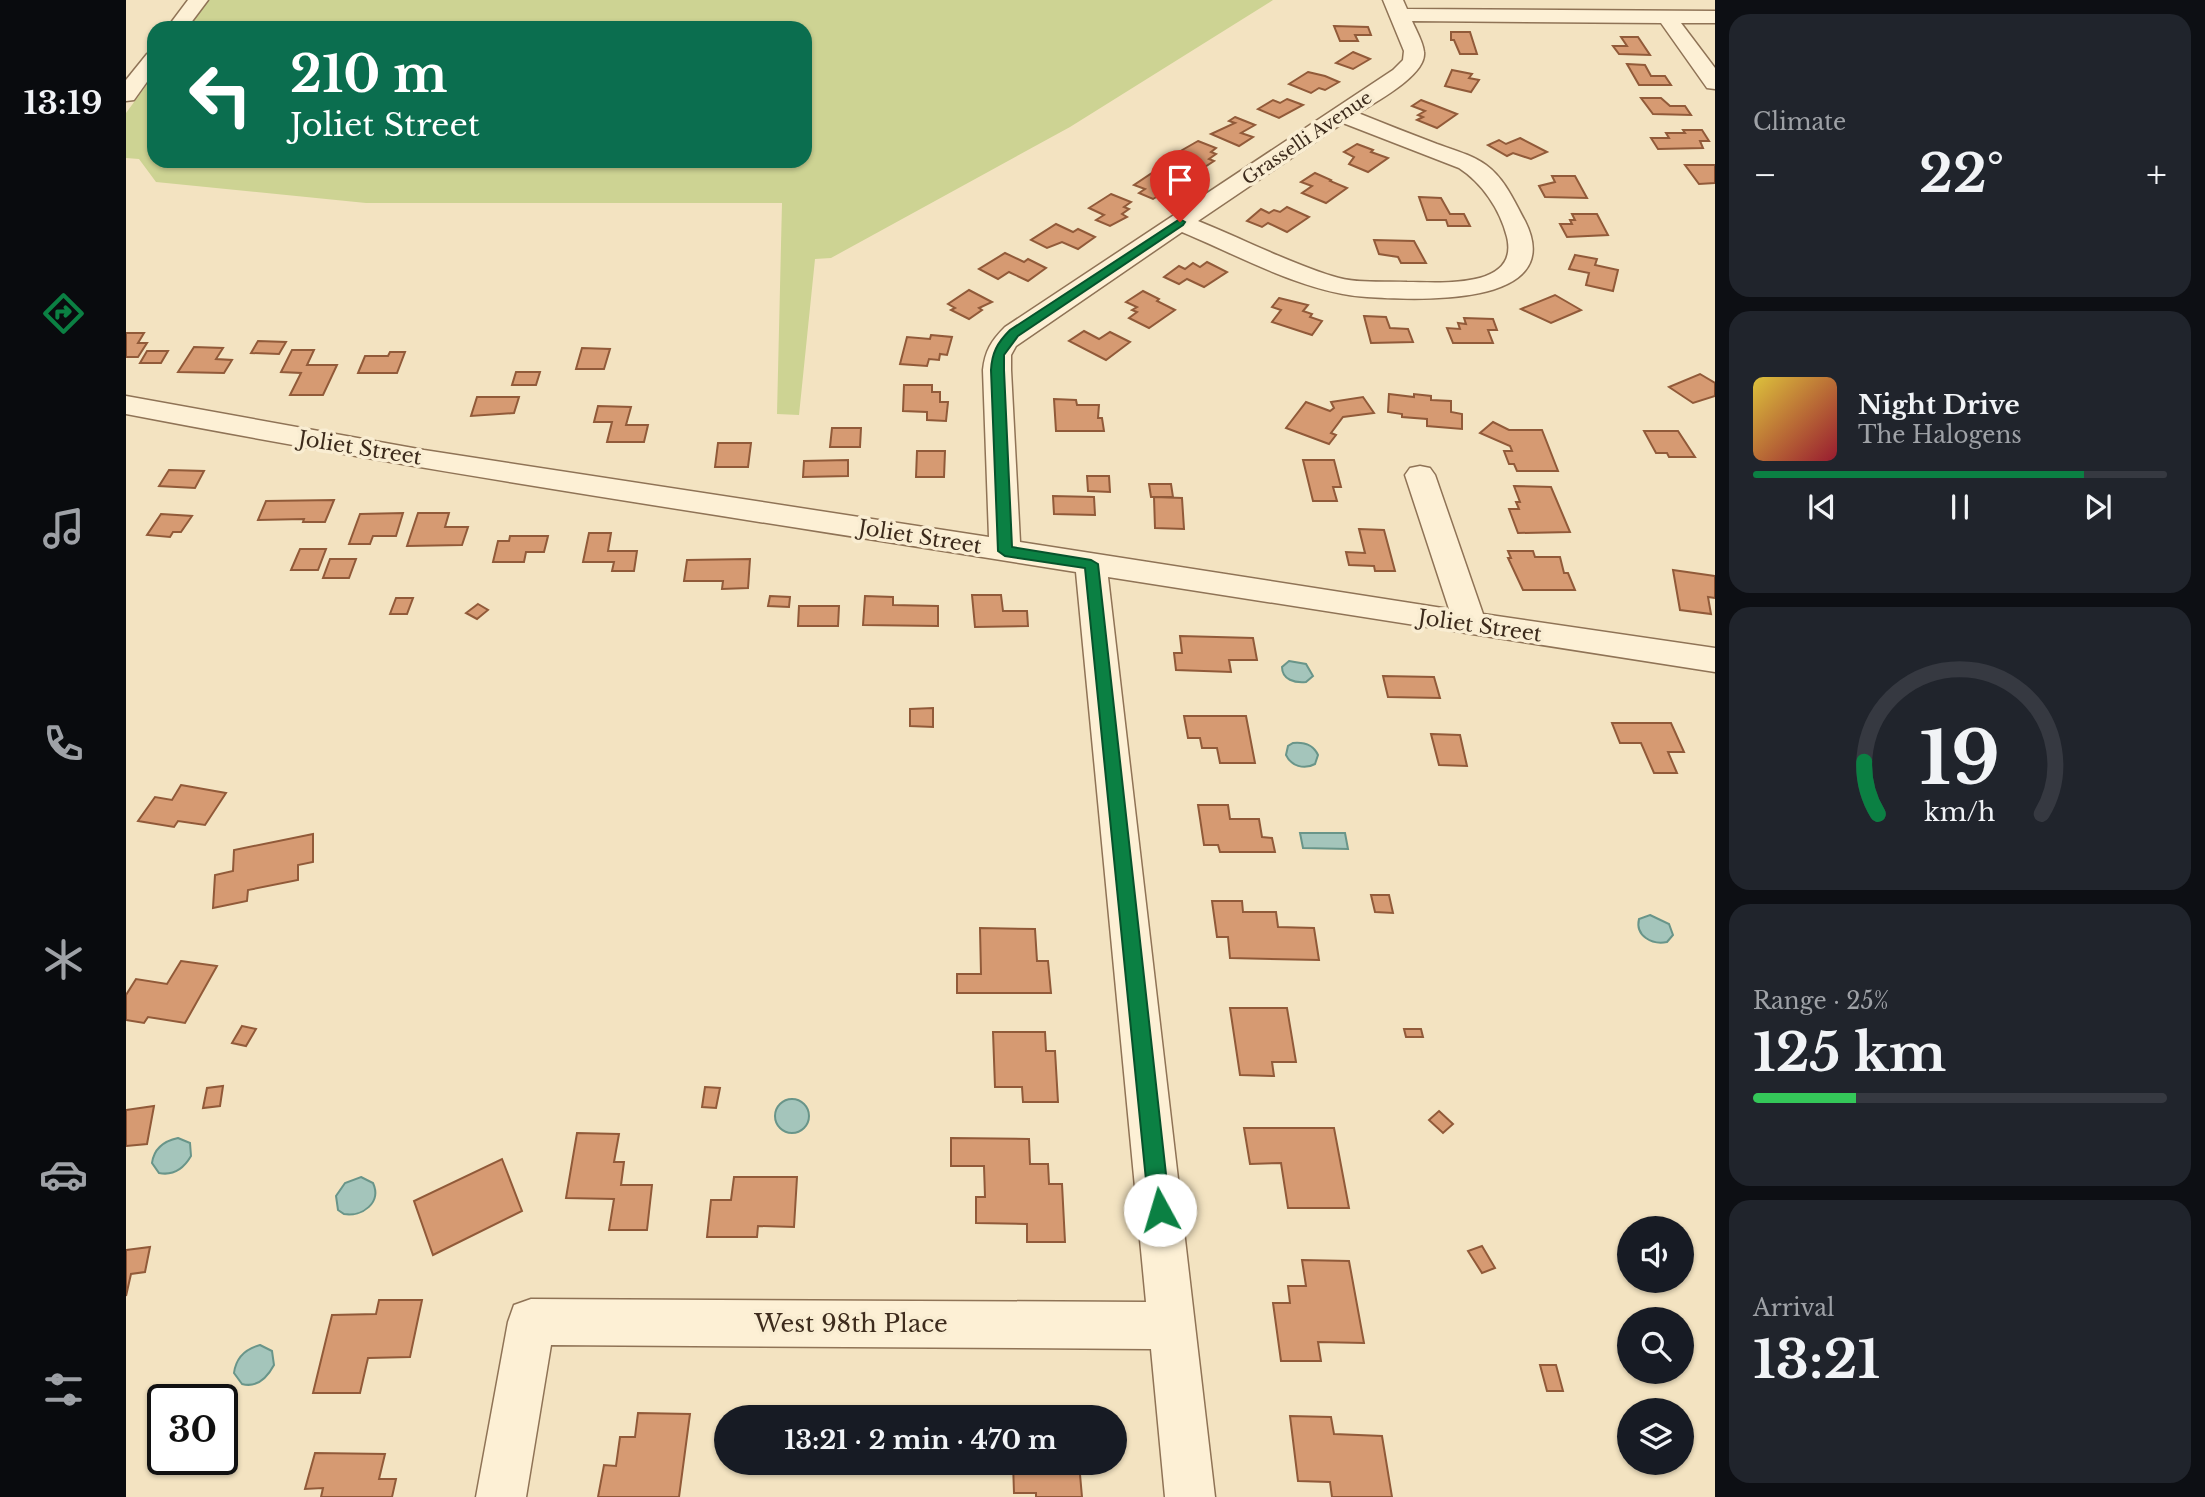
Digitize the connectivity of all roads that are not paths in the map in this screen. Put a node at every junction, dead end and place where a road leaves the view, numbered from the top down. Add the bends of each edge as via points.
1 (198, 0) edge
2 (1396, 8) edge
3 (1666, 16) junction
4 (1715, 17) edge
5 (182, 21) edge
6 (147, 67) edge
7 (1715, 83) edge
8 (126, 95) edge
9 (1342, 115) junction
10 (1180, 222) junction
11 (126, 405) edge
12 (1420, 475) dead end
13 (1005, 551) junction
14 (1091, 564) junction
15 (1471, 624) junction
16 (1715, 660) edge
17 (1172, 1326) junction
18 (501, 1497) edge
19 (1190, 1497) edge

1 - 5 street
2 - 3 street
2 - 9 street, Grasselli Avenue via 1413,48 1413,61 1401,75
3 - 4 street
3 - 7 street
6 - 8 street
9 - 10 street, Grasselli Avenue
9 - 10 street via 1481,171 1498,191 1520,239 1516,266 1501,279 1477,288 1352,288 1329,284
10 - 13 street, Grasselli Avenue via 1004,343 997,370
11 - 13 street, Joliet Street via 255,430
12 - 15 street
13 - 14 street, Joliet Street
14 - 15 street, Joliet Street
14 - 17 street
15 - 16 street, Joliet Street
17 - 18 street, West 98th Place via 531,1322
17 - 19 street

